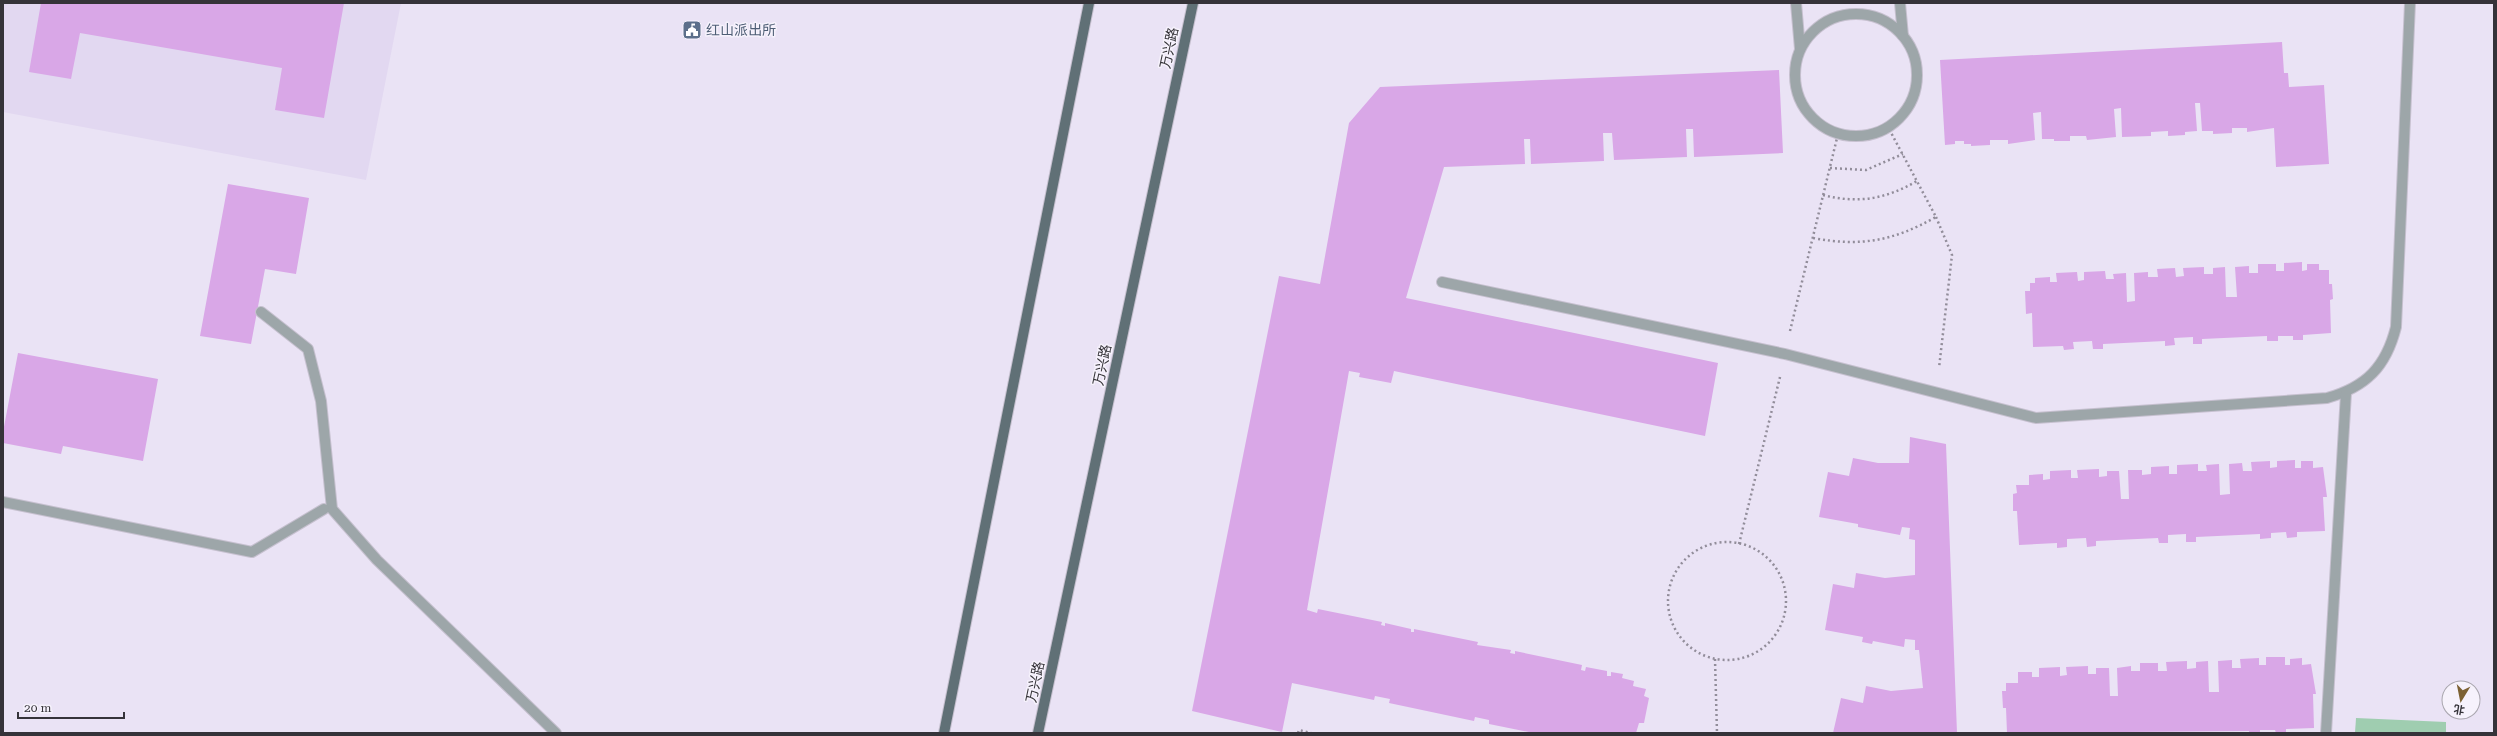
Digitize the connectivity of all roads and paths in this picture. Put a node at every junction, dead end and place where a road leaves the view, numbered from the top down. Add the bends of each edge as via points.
1 (1090, 3) edge
2 (1193, 3) edge
3 (1796, 3) edge
4 (1900, 3) edge
5 (2410, 3) edge
6 (1903, 36) junction
7 (1800, 49) junction
8 (1888, 127) junction
9 (1838, 134) junction
10 (1903, 154) junction
11 (1830, 168) junction
12 (1917, 181) junction
13 (1823, 195) junction
14 (1936, 217) junction
15 (1813, 238) junction
16 (1442, 282) dead end
17 (262, 312) dead end
18 (1785, 354) junction
19 (1937, 392) junction
20 (2346, 393) junction
21 (3, 502) edge
22 (324, 509) dead end
23 (1739, 544) junction
24 (1714, 659) junction
25 (556, 733) edge
26 (944, 733) edge
27 (1038, 733) edge
28 (1298, 733) edge
29 (1311, 733) edge
30 (1717, 733) edge
31 (2326, 733) edge

1 - 26 main road
2 - 27 main road, 万兴路
3 - 7 lane
4 - 6 lane
5 - 20 lane via 2396,327 2386,356 2378,368 2363,383
6 - 7 lane via 1890,24 1874,16 1839,16 1823,23 1810,34
6 - 8 lane via 1912,51 1917,68 1916,85 1912,101 1902,116
7 - 9 lane via 1795,71 1799,100 1808,114 1822,126
8 - 9 lane via 1861,136
8 - 10 path
9 - 11 path
10 - 11 path via 1866,170
10 - 12 path
11 - 13 path
12 - 13 path via 1887,196 1870,199 1854,201
12 - 14 path
13 - 15 path
14 - 15 path via 1911,231 1884,240 1860,243
14 - 19 path via 1952,254
15 - 18 path
16 - 18 lane
17 - 25 lane via 308,349 321,401 332,509 377,560
18 - 19 lane
18 - 23 path
19 - 20 lane via 2036,418 2327,398
20 - 31 lane
21 - 22 lane via 252,552
23 - 24 path via 1706,546 1691,554 1671,581 1668,597 1669,614 1675,630 1685,643 1698,653
23 - 24 path via 1755,550 1769,560 1785,589 1786,606 1782,622 1774,637 1762,649 1748,657 1731,661
24 - 30 path
28 - 29 path via 1299,730

